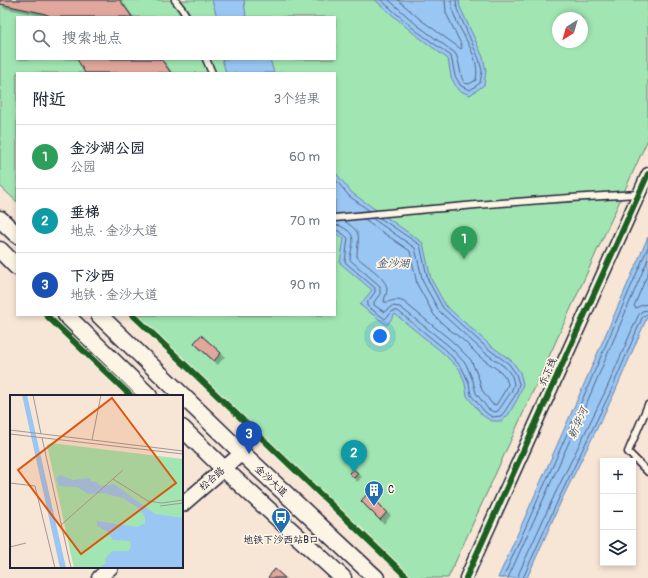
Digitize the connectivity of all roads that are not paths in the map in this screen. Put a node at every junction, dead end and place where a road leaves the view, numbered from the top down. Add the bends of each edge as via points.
1 (175, 0) edge
2 (186, 16) edge
3 (206, 60) edge
4 (212, 72) edge
5 (648, 174) edge
6 (639, 194) junction
7 (336, 218) edge
8 (0, 219) edge
9 (16, 234) edge
10 (0, 250) edge
11 (16, 266) edge
12 (67, 316) edge
13 (100, 316) edge
14 (148, 395) edge
15 (182, 395) edge
16 (183, 396) edge
17 (648, 405) edge
18 (183, 429) edge
19 (242, 453) junction
20 (224, 469) junction
21 (648, 472) edge
22 (183, 504) edge
23 (111, 568) edge
24 (99, 578) edge
25 (343, 578) edge
26 (376, 578) edge
27 (466, 578) edge

1 - 2 lane
3 - 4 lane
5 - 6 street, 乔下线
6 - 7 lane
6 - 27 street, 乔下线
8 - 9 main road
10 - 11 main road
12 - 14 main road
13 - 15 main road, 金沙大道
16 - 19 main road, 金沙大道
17 - 21 lane via 628,452
18 - 20 main road
19 - 20 street, 松合路
19 - 26 main road, 金沙大道
20 - 22 street, 松合路
20 - 25 main road
23 - 24 street

